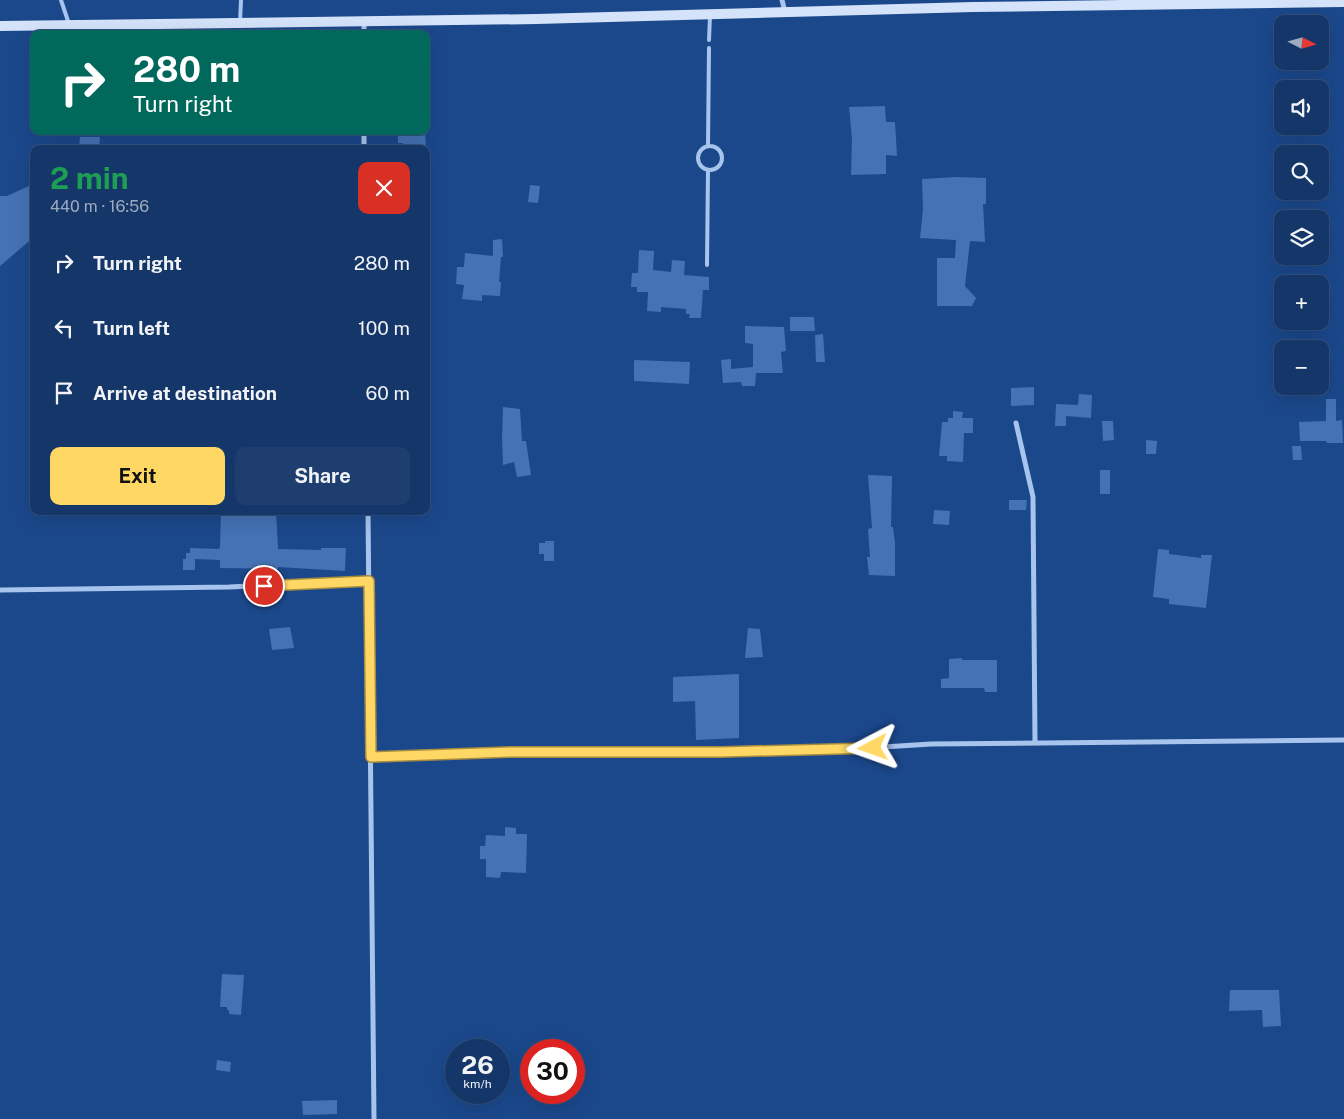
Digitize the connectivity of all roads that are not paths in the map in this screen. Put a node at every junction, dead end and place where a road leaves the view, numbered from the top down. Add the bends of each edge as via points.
1 (61, 0) edge
2 (241, 0) edge
3 (782, 0) edge
4 (1344, 2) edge
5 (1134, 3) edge
6 (786, 12) junction
7 (710, 14) junction
8 (364, 21) junction
9 (240, 23) junction
10 (69, 25) junction
11 (0, 26) edge
12 (364, 30) edge
13 (709, 40) dead end
14 (709, 48) dead end
15 (708, 146) junction
16 (708, 170) junction
17 (707, 265) dead end
18 (1016, 423) dead end
19 (368, 515) edge
20 (369, 581) junction
21 (0, 590) edge
22 (1344, 740) edge
23 (1035, 742) junction
24 (371, 757) junction
25 (374, 1119) edge

1 - 10 lane
2 - 9 lane
3 - 6 street
4 - 5 main road
5 - 6 main road
6 - 7 main road
7 - 8 main road
7 - 13 lane
8 - 9 main road
8 - 12 street
9 - 10 main road
10 - 11 main road
14 - 15 lane
15 - 16 lane via 700,151 698,159 702,168
15 - 16 lane via 717,148 722,160 716,168
16 - 17 lane
18 - 23 street via 1033,497
19 - 20 street
20 - 21 street via 229,587
20 - 24 street
22 - 23 street
23 - 24 street via 826,750 548,751
24 - 25 street

